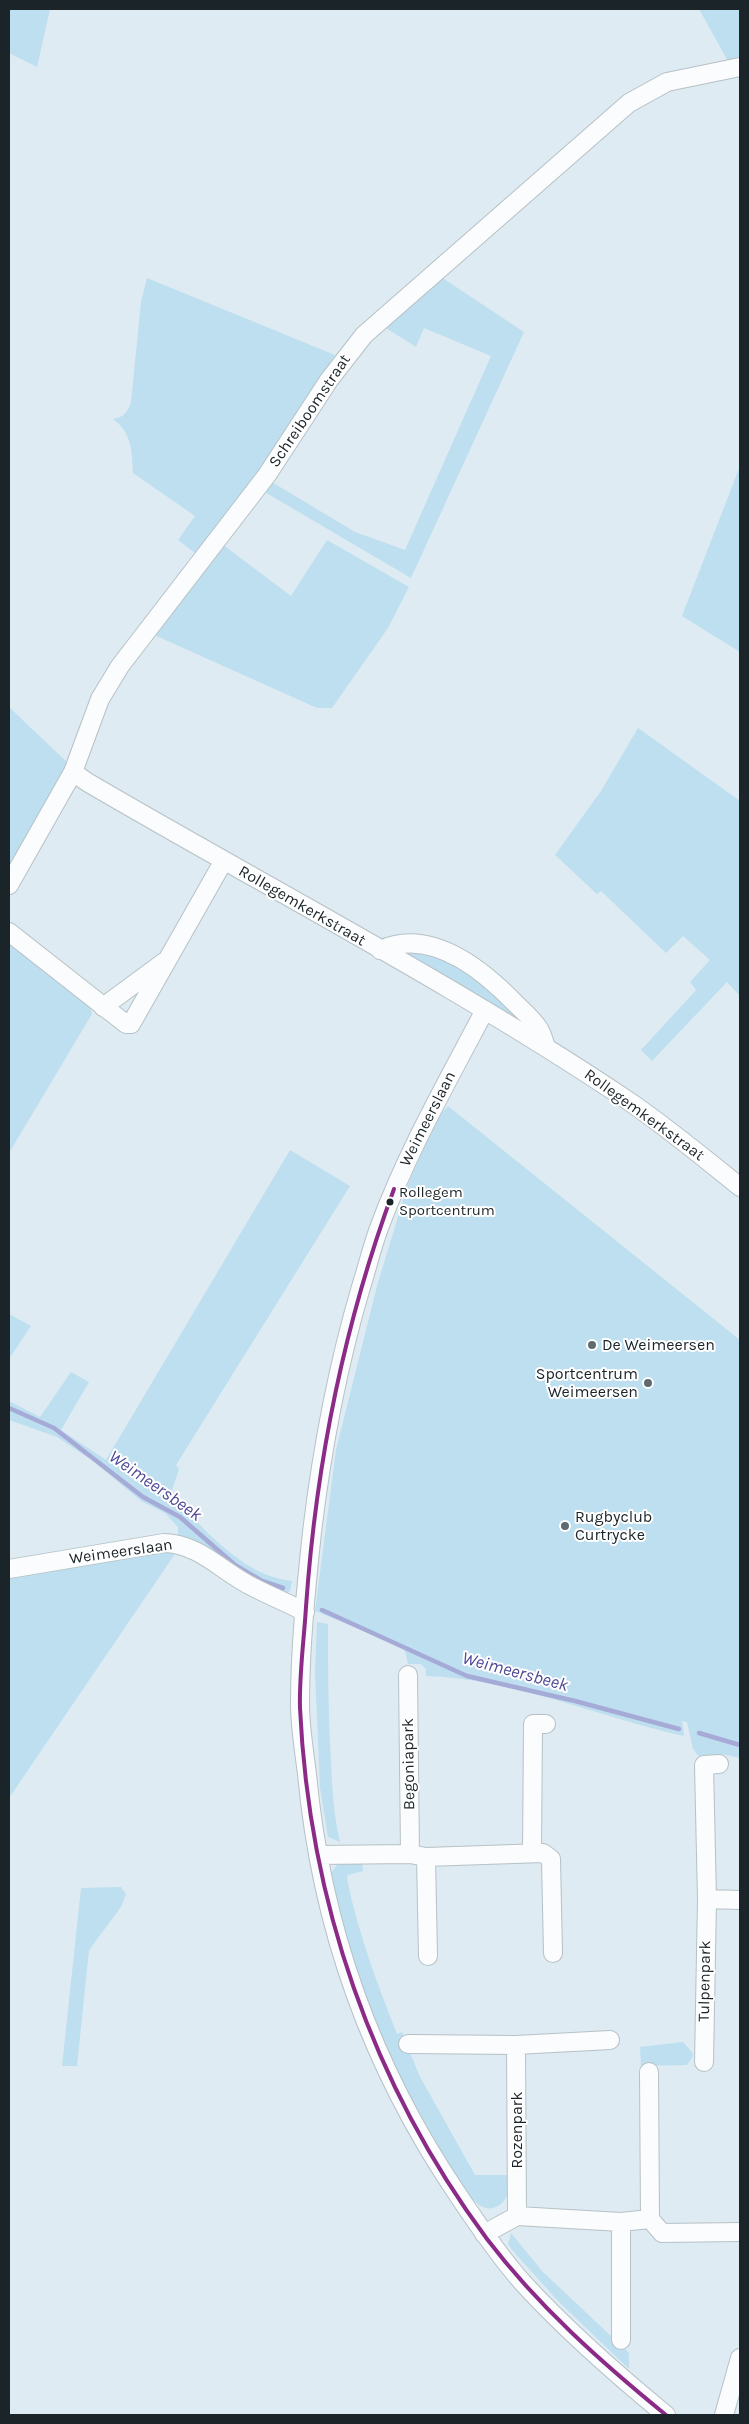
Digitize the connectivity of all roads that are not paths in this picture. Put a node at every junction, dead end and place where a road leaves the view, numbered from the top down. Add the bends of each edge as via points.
1 (740, 67) edge
2 (73, 772) junction
3 (223, 862) junction
4 (9, 885) edge
5 (9, 932) edge
6 (380, 950) junction
7 (169, 959) junction
8 (103, 1007) junction
9 (485, 1010) junction
10 (546, 1047) junction
11 (740, 1187) edge
12 (9, 1569) edge
13 (305, 1612) junction
14 (408, 1674) dead end
15 (546, 1724) dead end
16 (720, 1764) dead end
17 (532, 1853) junction
18 (318, 1855) junction
19 (418, 1855) junction
20 (707, 1899) junction
21 (740, 1900) edge
22 (553, 1953) dead end
23 (428, 1956) dead end
24 (610, 2040) dead end
25 (408, 2044) dead end
26 (516, 2045) junction
27 (704, 2062) dead end
28 (649, 2072) dead end
29 (517, 2216) junction
30 (650, 2219) junction
31 (621, 2222) junction
32 (740, 2232) edge
33 (484, 2234) junction
34 (621, 2340) dead end
35 (740, 2358) edge
36 (666, 2415) edge
37 (724, 2415) edge

1 - 2 street, Schreiboomstraat via 667,82 629,103 364,335 329,380 267,475 120,666 100,699
2 - 3 street, Rollegemkerkstraat
2 - 4 street, Schreiboomstraat
3 - 6 street, Rollegemkerkstraat
3 - 7 street, Rollegemkerkstraat
5 - 8 street, Rollegemkerkstraat
6 - 9 street, Rollegemkerkstraat
6 - 10 street, Rollegemkerkstraat via 419,944 440,949 485,973 539,1029
7 - 8 street, Rollegemkerkstraat
7 - 8 street, Rollegemkerkstraat via 131,1024 126,1024
9 - 10 street, Rollegemkerkstraat
9 - 13 street, Weimeerslaan via 417,1137 377,1233 349,1328 332,1402 318,1478
10 - 11 street, Rollegemkerkstraat via 631,1103
12 - 13 street, Weimeerslaan via 178,1543 201,1553 252,1587
13 - 18 street, Weimeerslaan via 300,1706
14 - 19 street, Begoniapark
15 - 17 street via 533,1724
16 - 20 street, Tulpenpark via 704,1765
17 - 19 street
17 - 22 street via 543,1853 551,1859
18 - 19 street
18 - 33 street, Weimeerslaan via 332,1923 349,1979 378,2051 410,2118
19 - 23 street, Begoniapark
20 - 21 street
20 - 27 street, Tulpenpark
24 - 26 street
25 - 26 street
26 - 29 street, Rozenpark
28 - 30 street
29 - 31 street
29 - 33 street
30 - 31 street
30 - 32 street via 662,2233
31 - 34 street
33 - 36 street, Weimeerslaan via 521,2281 572,2333
35 - 37 street

